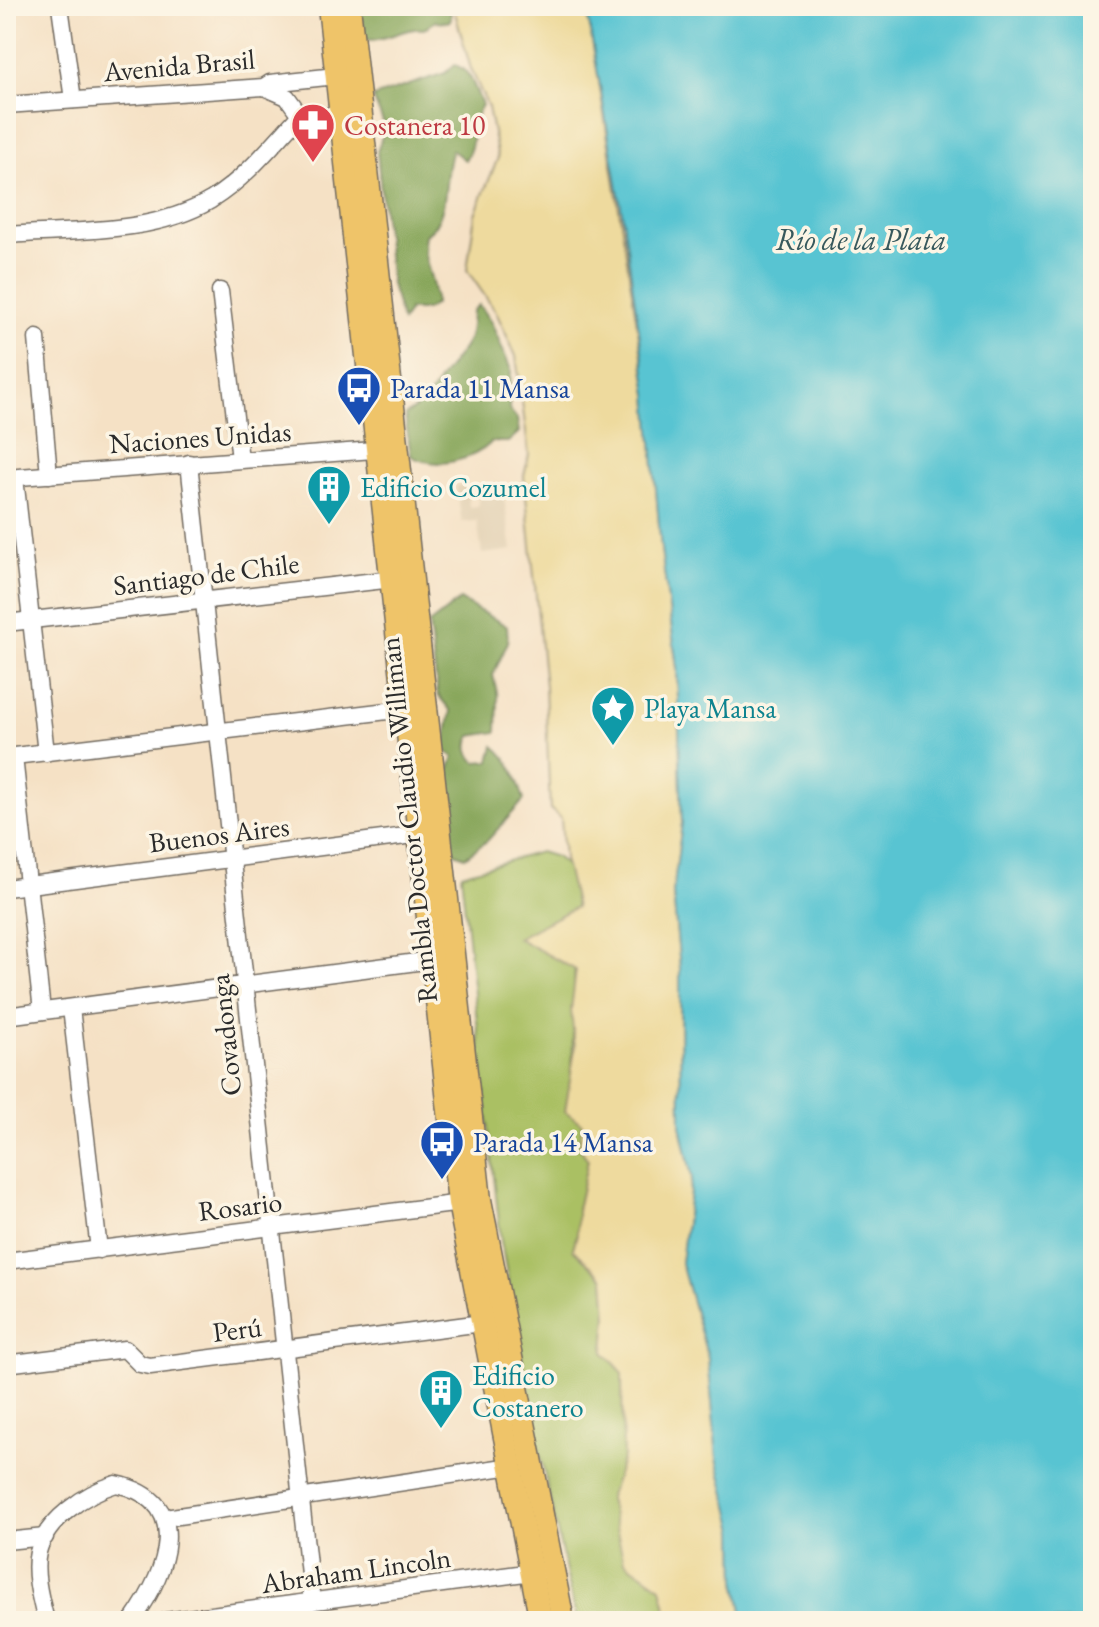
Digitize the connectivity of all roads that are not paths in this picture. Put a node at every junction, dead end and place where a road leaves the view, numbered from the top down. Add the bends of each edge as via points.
1 (60, 6) edge
2 (329, 6) edge
3 (349, 6) edge
4 (346, 79) junction
5 (302, 80) junction
6 (264, 87) junction
7 (73, 100) junction
8 (6, 105) edge
9 (296, 109) junction
10 (348, 112) junction
11 (6, 235) edge
12 (220, 291) dead end
13 (37, 338) dead end
14 (386, 449) junction
15 (240, 459) junction
16 (189, 463) junction
17 (49, 475) junction
18 (10, 478) edge
19 (400, 578) junction
20 (204, 600) junction
21 (31, 620) junction
22 (6, 623) edge
23 (404, 709) junction
24 (218, 732) junction
25 (46, 753) junction
26 (10, 757) edge
27 (428, 833) junction
28 (232, 859) junction
29 (28, 885) junction
30 (6, 888) edge
31 (432, 960) junction
32 (245, 985) junction
33 (71, 1008) junction
34 (42, 1011) junction
35 (6, 1016) edge
36 (470, 1202) junction
37 (271, 1228) junction
38 (99, 1250) junction
39 (6, 1261) edge
40 (482, 1323) junction
41 (285, 1349) junction
42 (6, 1364) edge
43 (511, 1466) junction
44 (301, 1498) junction
45 (165, 1518) junction
46 (45, 1537) junction
47 (6, 1541) edge
48 (543, 1571) junction
49 (312, 1602) junction
50 (46, 1621) edge
51 (132, 1621) edge
52 (166, 1621) edge
53 (300, 1621) edge
54 (541, 1621) edge
55 (563, 1621) edge

1 - 7 street
2 - 4 main road, Rambla Doctor Claudio Williman
3 - 4 main road, Rambla Doctor Claudio Williman
4 - 5 street, Avenida Brasil
4 - 10 main road, Rambla Doctor Claudio Williman
5 - 6 street, Avenida Brasil
5 - 9 street
6 - 7 street, Avenida Brasil
6 - 9 street via 280,92
7 - 8 street, Avenida Brasil
9 - 10 street via 309,119
9 - 11 street via 245,175 186,211 154,223
10 - 14 main road, Rambla Doctor Claudio Williman
12 - 15 street
13 - 17 street
14 - 15 street, Naciones Unidas
14 - 19 main road, Rambla Doctor Claudio Williman
15 - 16 street, Naciones Unidas
16 - 17 street, Naciones Unidas
16 - 20 street, Covadonga
17 - 18 street, Naciones Unidas
18 - 21 street
19 - 20 street, Santiago de Chile
19 - 23 main road, Rambla Doctor Claudio Williman
19 - 27 main road, Rambla Doctor Claudio Williman
20 - 21 street, Santiago de Chile
20 - 24 street, Covadonga
21 - 22 street, Santiago de Chile
21 - 25 street
23 - 24 street
23 - 27 main road, Rambla Doctor Claudio Williman
24 - 25 street
24 - 28 street, Covadonga
25 - 26 street
26 - 29 street
27 - 28 street, Buenos Aires
27 - 31 main road, Rambla Doctor Claudio Williman
27 - 36 main road, Rambla Doctor Claudio Williman
28 - 29 street, Buenos Aires
28 - 32 street, Covadonga
29 - 30 street, Buenos Aires
29 - 34 street
31 - 32 street
31 - 36 main road, Rambla Doctor Claudio Williman
32 - 33 street
32 - 37 street, Covadonga
33 - 34 street
33 - 38 street
34 - 35 street
36 - 37 street, Rosario
36 - 40 main road, Rambla Doctor Claudio Williman
36 - 48 main road, Rambla Doctor Claudio Williman
37 - 38 street, Rosario
37 - 41 street, Covadonga
38 - 39 street, Rosario
40 - 41 street, Perú
40 - 43 main road, Rambla Doctor Claudio Williman
41 - 42 street, Perú via 150,1366 125,1349
41 - 44 street, Covadonga
43 - 44 street
43 - 48 main road, Rambla Doctor Claudio Williman
44 - 45 street
44 - 49 street, Covadonga
45 - 46 street via 156,1501 116,1484 73,1507
45 - 51 street via 166,1547 157,1583
46 - 47 street
46 - 50 street via 37,1554
48 - 49 street, Abraham Lincoln
48 - 54 main road, Rambla Doctor Claudio Williman
48 - 55 main road, Rambla Doctor Claudio Williman
49 - 52 street, Abraham Lincoln
49 - 53 street

